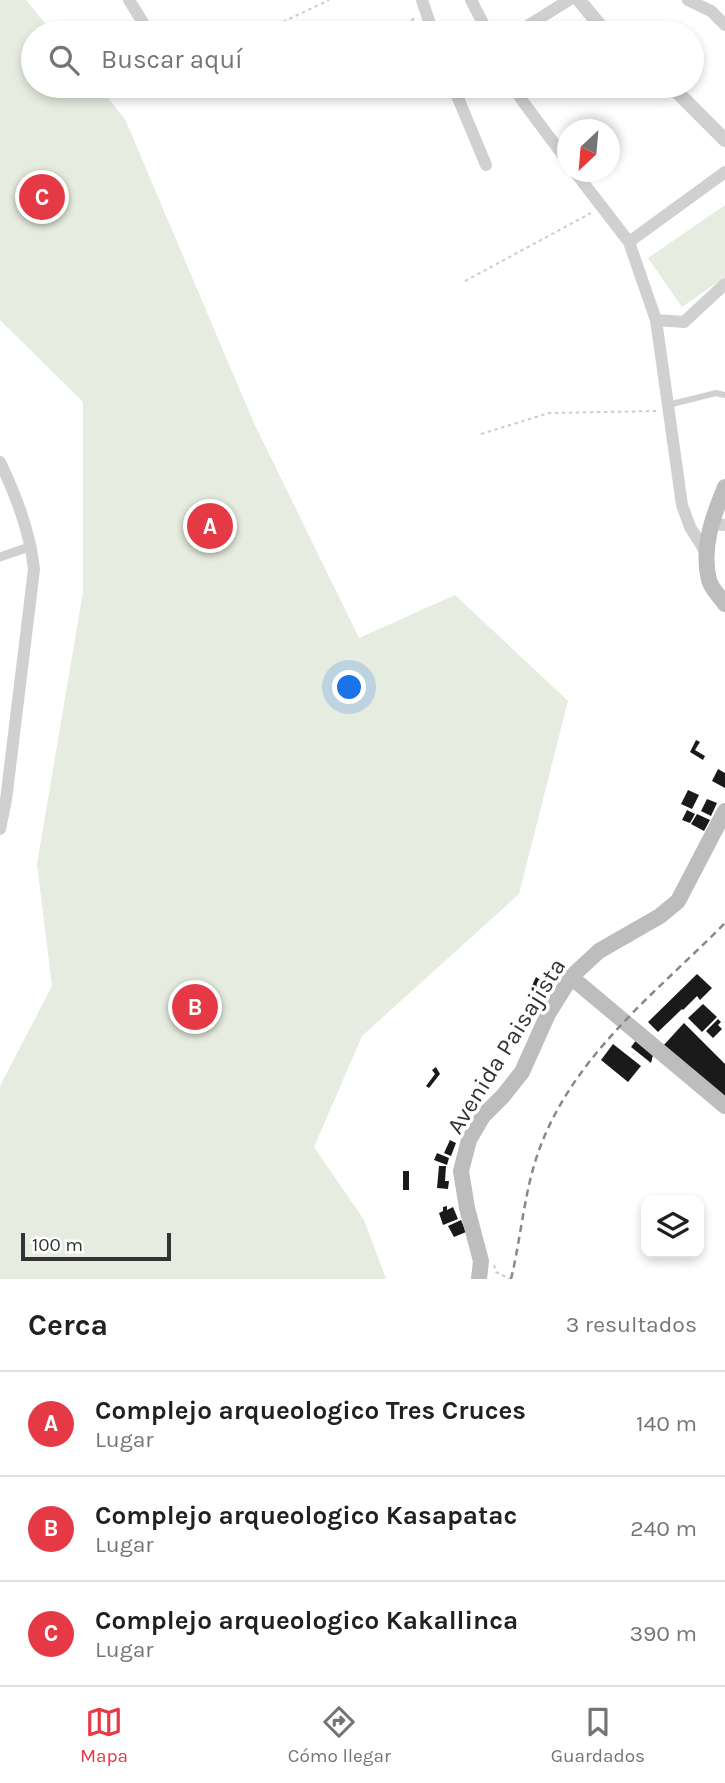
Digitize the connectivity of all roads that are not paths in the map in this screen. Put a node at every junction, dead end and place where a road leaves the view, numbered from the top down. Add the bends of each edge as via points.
1 (129, 0) edge
2 (422, 0) edge
3 (471, 0) edge
4 (569, 0) edge
5 (579, 0) edge
6 (688, 0) edge
7 (142, 21) edge
8 (429, 21) edge
9 (482, 21) edge
10 (535, 21) edge
11 (596, 21) edge
12 (725, 25) edge
13 (458, 98) edge
14 (520, 98) edge
15 (682, 98) edge
16 (725, 141) edge
17 (557, 147) edge
18 (486, 165) dead end
19 (725, 172) edge
20 (582, 182) edge
21 (629, 242) junction
22 (725, 284) edge
23 (656, 320) junction
24 (725, 395) edge
25 (668, 408) junction
26 (0, 461) edge
27 (725, 487) edge
28 (718, 524) edge
29 (32, 546) junction
30 (707, 554) junction
31 (0, 557) edge
32 (725, 604) edge
33 (725, 811) edge
34 (0, 830) edge
35 (570, 977) junction
36 (725, 1106) edge
37 (479, 1279) edge

1 - 7 street
2 - 8 street
3 - 9 street
4 - 10 street
5 - 11 street
6 - 12 street via 711,11
13 - 18 street
14 - 17 street
15 - 16 street
19 - 21 street
20 - 21 street
21 - 23 street
22 - 23 street via 684,322
23 - 25 street
24 - 25 lane via 716,393
25 - 30 street via 682,505
26 - 29 street
27 - 28 main road
28 - 30 main road
29 - 31 street
29 - 34 street via 34,569
30 - 32 main road via 709,582
33 - 35 main road, Avenida Paisajista via 678,901 599,951
35 - 36 main road
35 - 37 main road, Avenida Paisajista via 522,1072 483,1116 469,1140 461,1171 481,1261

